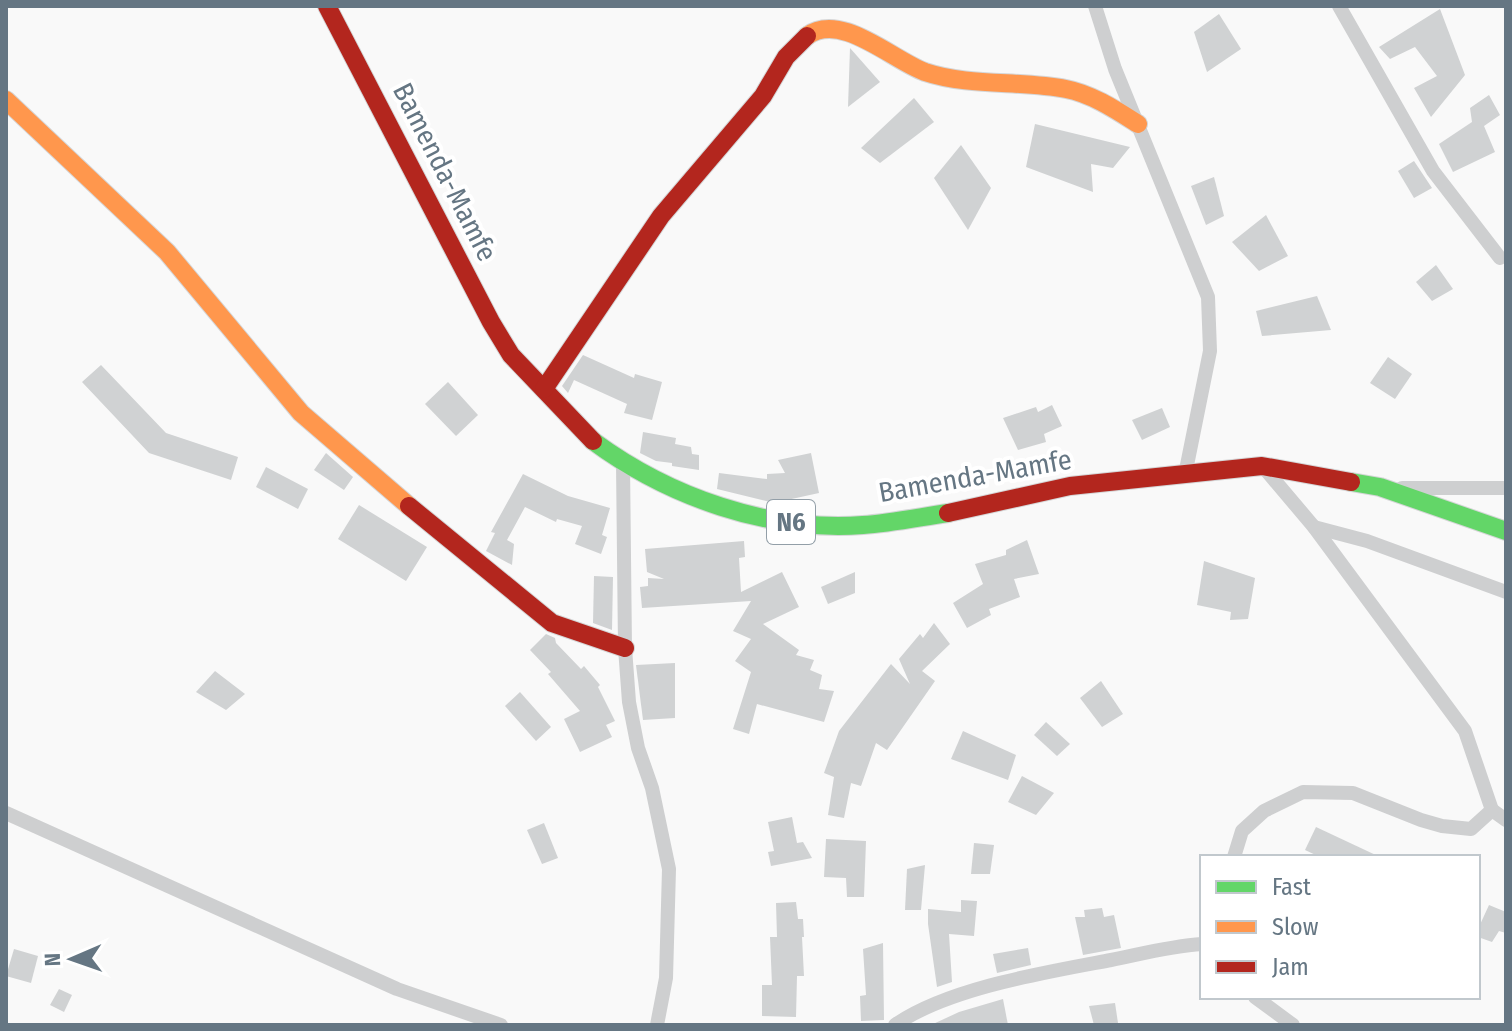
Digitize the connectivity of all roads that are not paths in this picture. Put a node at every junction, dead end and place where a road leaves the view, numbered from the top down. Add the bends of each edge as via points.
1 (327, 6) edge
2 (1095, 6) edge
3 (1339, 6) edge
4 (6, 100) edge
5 (1138, 124) junction
6 (1500, 258) dead end
7 (544, 389) junction
8 (623, 463) junction
9 (1262, 466) junction
10 (1185, 475) junction
11 (1380, 487) junction
12 (1506, 488) edge
13 (1314, 527) junction
14 (1506, 531) edge
15 (1506, 592) edge
16 (625, 648) junction
17 (1492, 810) junction
18 (6, 813) edge
19 (1506, 820) edge
20 (1235, 855) edge
21 (1200, 944) edge
22 (1258, 999) edge
23 (501, 1025) edge
24 (657, 1025) edge
25 (895, 1025) edge
26 (1293, 1025) edge

1 - 7 main road, Bamenda-Mamfe / N6 via 491,322 511,355
2 - 5 street
3 - 6 street via 1433,171
4 - 16 main road via 167,252 301,413 360,466 552,623
5 - 7 main road via 1067,89 925,72 845,30 813,31 799,41 763,96 661,216
5 - 10 street via 1208,297 1210,351
7 - 8 main road, Bamenda-Mamfe / N6 via 588,437
8 - 10 main road, Bamenda-Mamfe / N6 via 718,507 818,525 862,525 965,511 1070,486
8 - 16 street
9 - 10 main road, Bamenda-Mamfe / N6
9 - 11 main road, Bamenda-Mamfe / N6
9 - 13 street
11 - 12 street
11 - 14 main road, Bamenda-Mamfe / N6
13 - 15 street
13 - 17 street via 1465,731
16 - 24 street via 638,748 669,869 666,978
17 - 19 street
17 - 20 street via 1471,829 1421,820 1353,793 1303,792 1264,811 1242,831
18 - 23 street via 397,989
21 - 25 street via 964,993 917,1010
22 - 26 street

